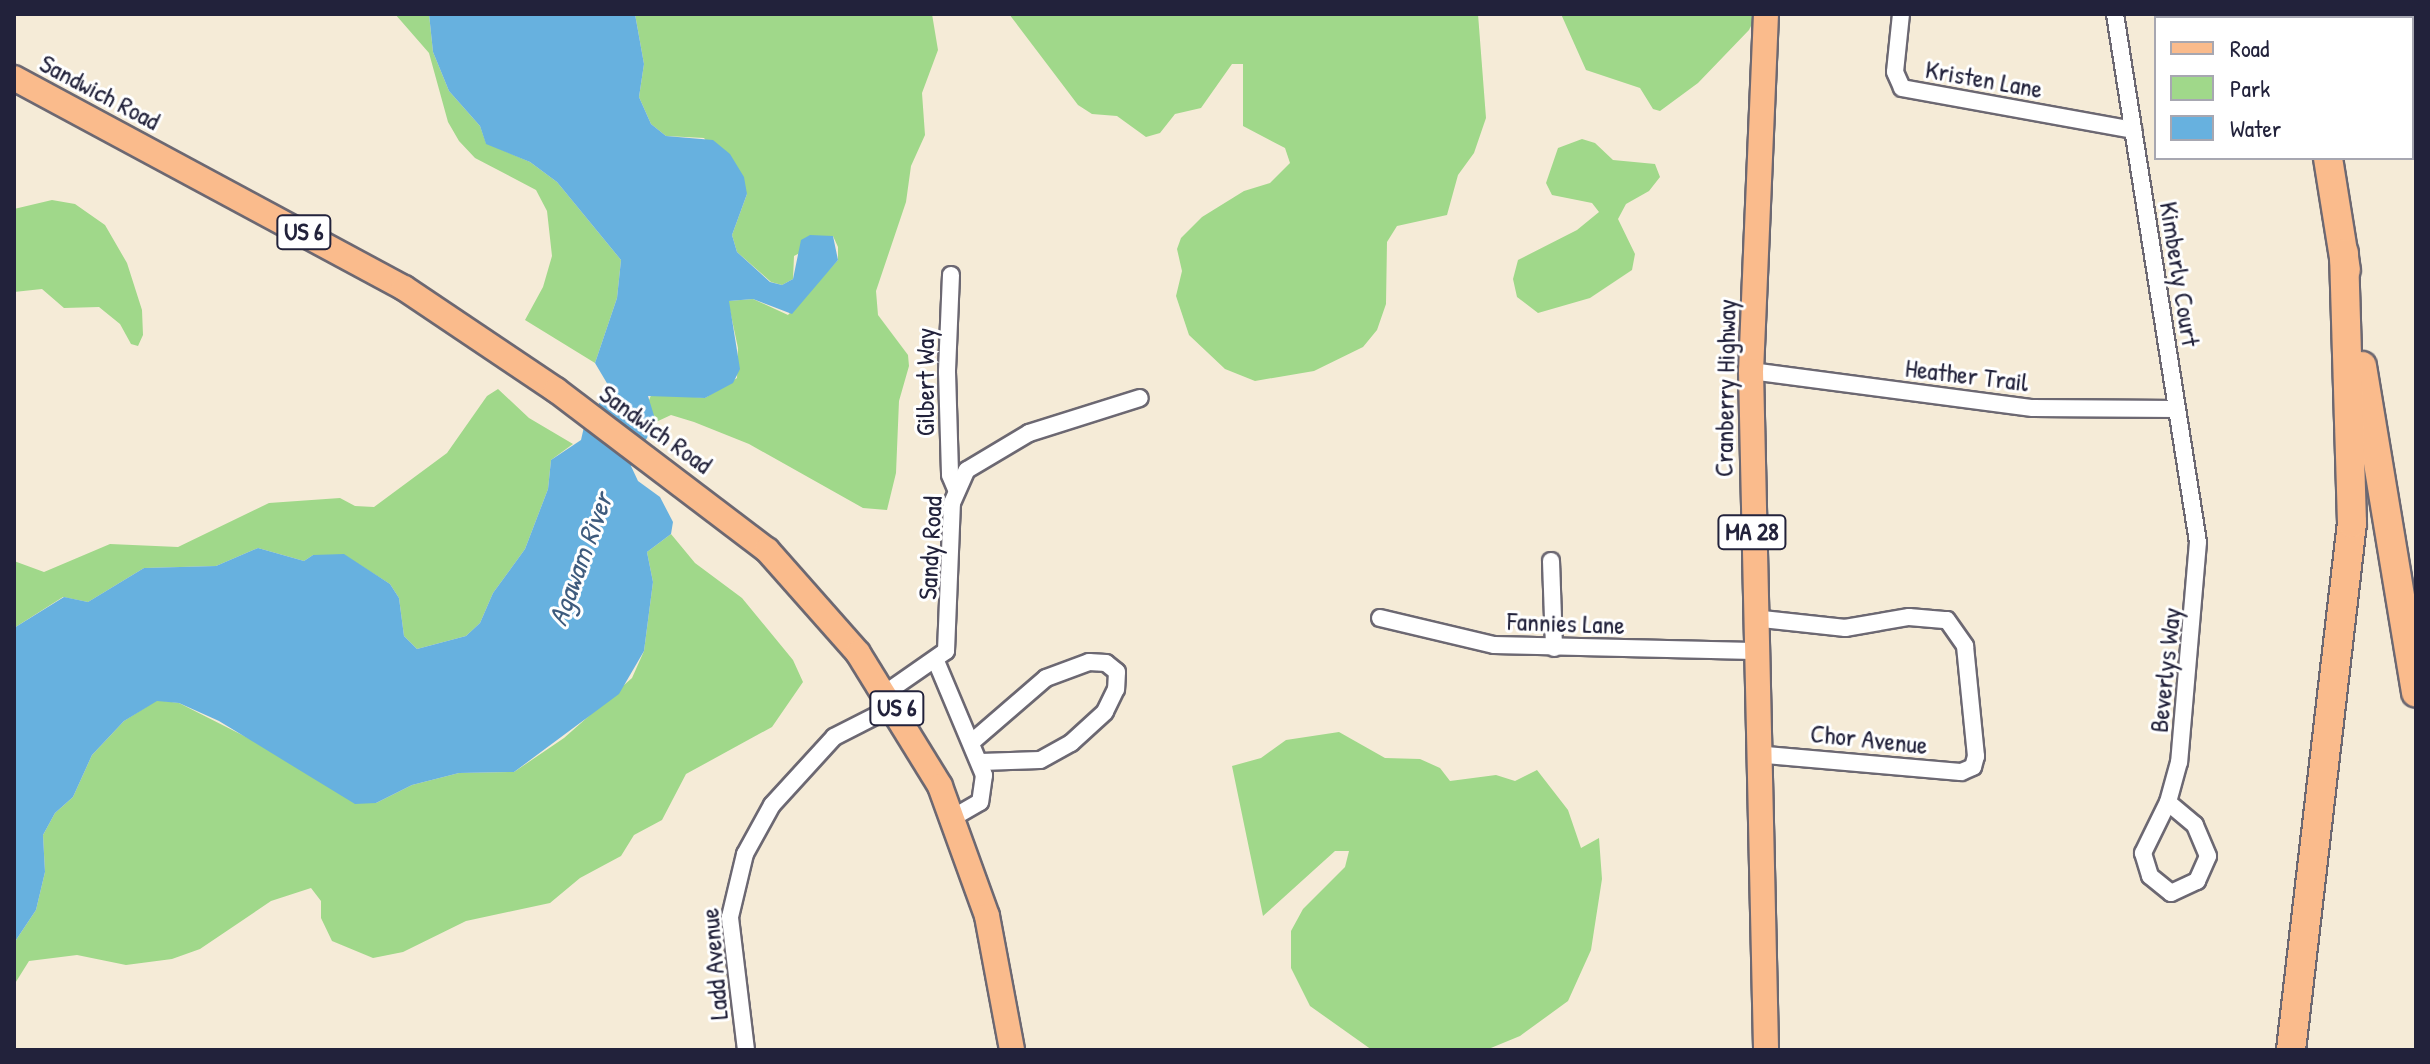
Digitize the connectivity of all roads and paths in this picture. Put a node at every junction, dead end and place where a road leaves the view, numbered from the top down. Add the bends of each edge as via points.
1 (1766, 14) edge
2 (1901, 14) edge
3 (2115, 14) edge
4 (14, 78) edge
5 (2133, 130) junction
6 (2328, 160) edge
7 (2344, 253) junction
8 (951, 275) dead end
9 (1751, 371) junction
10 (1140, 398) dead end
11 (2177, 409) junction
12 (956, 489) junction
13 (2198, 542) joint
14 (1551, 561) dead end
15 (1380, 618) dead end
16 (1753, 618) junction
17 (1554, 648) junction
18 (1754, 651) junction
19 (936, 661) junction
20 (2416, 693) edge
21 (891, 699) junction
22 (973, 741) junction
23 (1757, 754) junction
24 (981, 762) junction
25 (2168, 802) junction
26 (954, 817) junction
27 (746, 1050) edge
28 (1012, 1050) edge
29 (1766, 1050) edge
30 (2291, 1050) edge

1 - 9 main road, Cranberry Highway / MA 28
2 - 5 street, Kristen Lane via 1895,72 1902,88
3 - 5 street, Kimberly Court
4 - 21 main road, Sandwich Road / US 6 via 379,273 581,408 767,550 840,630
5 - 11 street, Kimberly Court
6 - 7 highway
7 - 20 highway
7 - 30 highway via 2352,523
8 - 12 street, Gilbert Way via 947,372 950,475
9 - 11 street, Heather Trail via 2033,408
9 - 16 main road, Cranberry Highway / MA 28
10 - 12 street, Sandy Road via 1012,440 975,463
11 - 13 street, Kimberly Court
12 - 19 street, Sandy Road via 950,631 946,651
13 - 25 street, Beverlys Way via 2185,713
14 - 17 street
15 - 17 street, Fannies Lane via 1470,641
16 - 18 main road, Cranberry Highway / MA 28
16 - 23 street, Chor Avenue via 1845,628 1925,616 1947,620 1965,646 1973,767 1953,772
17 - 18 street, Fannies Lane
18 - 23 main road, Cranberry Highway / MA 28
19 - 21 street
19 - 22 street
21 - 26 main road, Sandwich Road / US 6
21 - 27 street, Ladd Avenue via 834,737 772,805 745,854 730,917
22 - 24 street
22 - 24 street via 1046,678 1089,662 1106,663 1117,672 1105,712 1071,743 1040,760
23 - 29 main road, Cranberry Highway / MA 28
24 - 26 street via 984,794 973,809
25 - 25 street, Beverlys Way via 2148,838 2143,861 2156,883 2171,893 2197,881 2208,856 2195,825
26 - 28 main road, Sandwich Road / US 6 via 994,942

